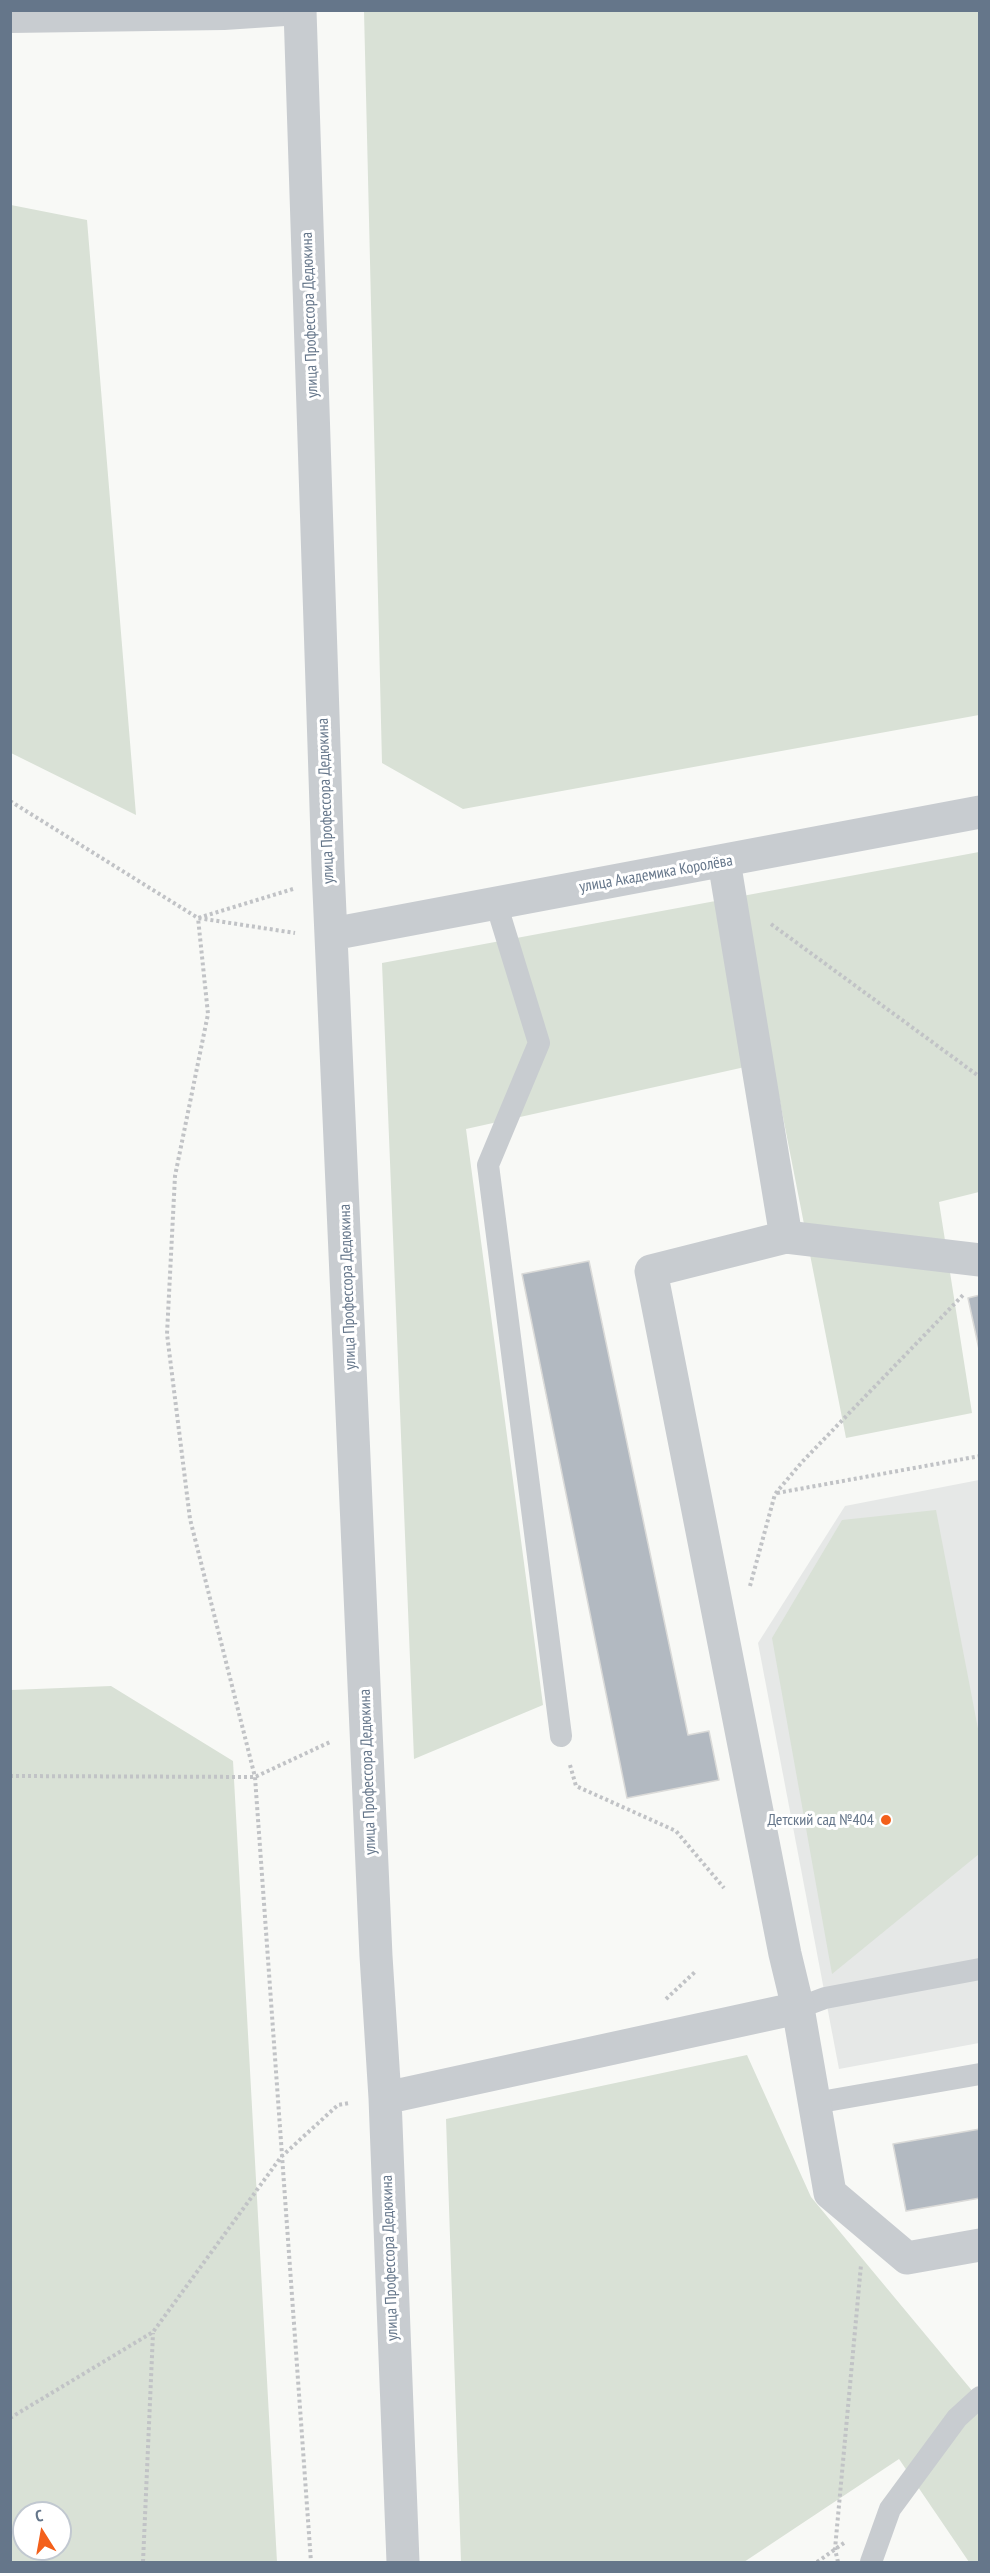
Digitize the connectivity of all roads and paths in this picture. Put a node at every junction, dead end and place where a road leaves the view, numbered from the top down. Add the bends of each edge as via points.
1 (300, 12) edge
2 (89, 15) edge
3 (10, 22) edge
4 (10, 801) edge
5 (980, 812) edge
6 (724, 861) junction
7 (295, 889) dead end
8 (730, 893) junction
9 (496, 903) junction
10 (198, 918) junction
11 (296, 934) dead end
12 (332, 934) junction
13 (980, 1077) edge
14 (786, 1237) junction
15 (975, 1273) edge
16 (980, 1456) edge
17 (775, 1494) junction
18 (747, 1596) dead end
19 (561, 1736) joint
20 (330, 1742) dead end
21 (10, 1776) edge
22 (255, 1777) junction
23 (724, 1888) dead end
24 (980, 1969) edge
25 (798, 2008) junction
26 (980, 2074) edge
27 (385, 2098) junction
28 (815, 2103) junction
29 (338, 2105) dead end
30 (281, 2157) junction
31 (865, 2222) junction
32 (980, 2245) edge
33 (153, 2332) junction
34 (980, 2397) edge
35 (10, 2418) edge
36 (143, 2562) edge
37 (311, 2562) edge
38 (404, 2562) edge
39 (838, 2562) edge
40 (871, 2562) edge

1 - 2 lane via 225,19
1 - 12 street, улица Профессора Дедюкина
2 - 3 lane
4 - 10 path
5 - 6 street, улица Академика Королёва
6 - 8 street
6 - 9 street, улица Академика Королёва
7 - 10 path
8 - 13 path
8 - 14 street
9 - 12 street, улица Академика Королёва
9 - 19 lane via 539,1043 488,1165
10 - 11 path
10 - 22 path via 208,1014 175,1176 167,1334 190,1519
12 - 27 street, улица Профессора Дедюкина
14 - 15 street
14 - 25 street via 651,1271
15 - 17 path
16 - 17 path
17 - 18 path
19 - 23 path via 576,1786 676,1831
20 - 22 path
21 - 22 path
22 - 30 path
24 - 25 lane via 825,1998
25 - 27 street
25 - 28 street
26 - 28 lane
27 - 38 street, улица Профессора Дедюкина
28 - 31 street via 830,2193
29 - 30 path
30 - 33 path
30 - 37 path
31 - 32 street via 907,2258
31 - 39 path via 835,2550
33 - 35 path
33 - 36 path
34 - 40 lane via 957,2418 890,2509

